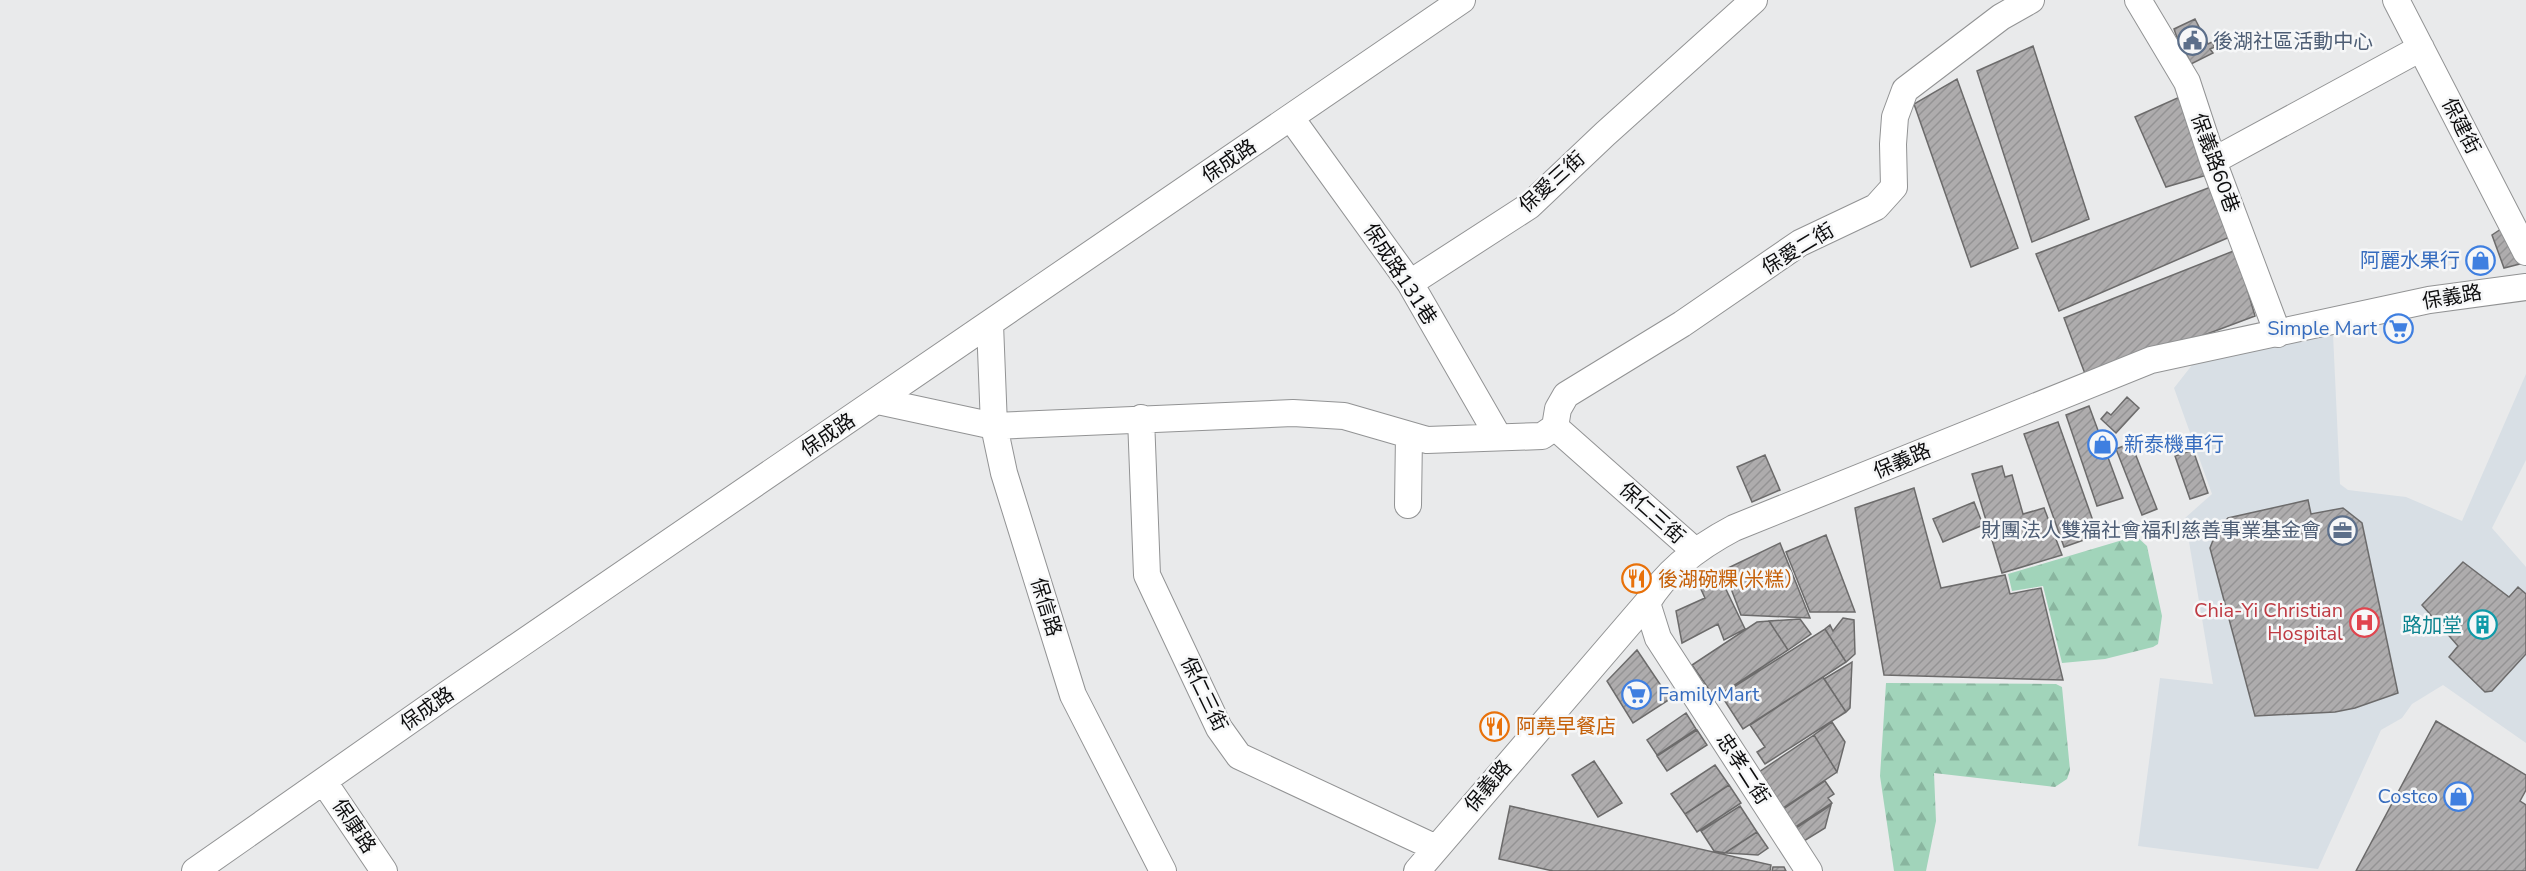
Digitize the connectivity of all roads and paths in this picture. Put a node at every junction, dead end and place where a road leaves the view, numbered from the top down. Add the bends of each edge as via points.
1 (1462, 0) edge
2 (1754, 0) edge
3 (2031, 0) edge
4 (2138, 0) edge
5 (2396, 0) edge
6 (2421, 48) junction
7 (1291, 118) junction
8 (2212, 161) junction
9 (2526, 252) edge
10 (1410, 283) junction
11 (2526, 287) edge
12 (990, 324) junction
13 (2278, 334) junction
14 (878, 400) junction
15 (1141, 418) junction
16 (994, 426) junction
17 (1555, 427) junction
18 (1409, 435) junction
19 (1498, 436) junction
20 (1408, 505) dead end
21 (1695, 551) junction
22 (1647, 603) junction
23 (324, 782) junction
24 (1436, 848) junction
25 (195, 871) edge
26 (384, 871) edge
27 (1164, 871) edge
28 (1417, 871) edge
29 (1809, 871) edge

1 - 7 street, 保成路
2 - 10 street, 保愛三街 via 1529,206
3 - 17 street, 保愛二街 via 2001,17 1905,90 1895,117 1894,187 1876,207 1800,243 1682,324 1566,394
4 - 8 street, 保義路60巷 via 2187,82
5 - 6 street, 保建街
6 - 8 street
6 - 9 street, 保建街
7 - 10 street, 保成路131巷
7 - 12 street, 保成路
8 - 13 street, 保義路60巷
10 - 19 street, 保成路131巷
11 - 13 street, 保義路 via 2429,300
12 - 14 street, 保成路
12 - 16 street, 保信路
13 - 21 street, 保義路 via 2151,360 1734,528
14 - 16 street
14 - 23 street, 保成路
15 - 16 street
15 - 18 street via 1293,413 1344,416
15 - 24 street, 保仁三街 via 1147,575 1219,728 1239,756
16 - 27 street, 保信路 via 1004,473 1073,695
17 - 19 street via 1542,436
17 - 21 street, 保仁三街
18 - 19 street via 1427,440
18 - 20 street
21 - 22 street, 保義路 via 1657,586
22 - 24 street, 保義路
22 - 29 street, 忠孝二街 via 1658,638
23 - 25 street, 保成路
23 - 26 street, 保康路
24 - 28 street, 保義路

